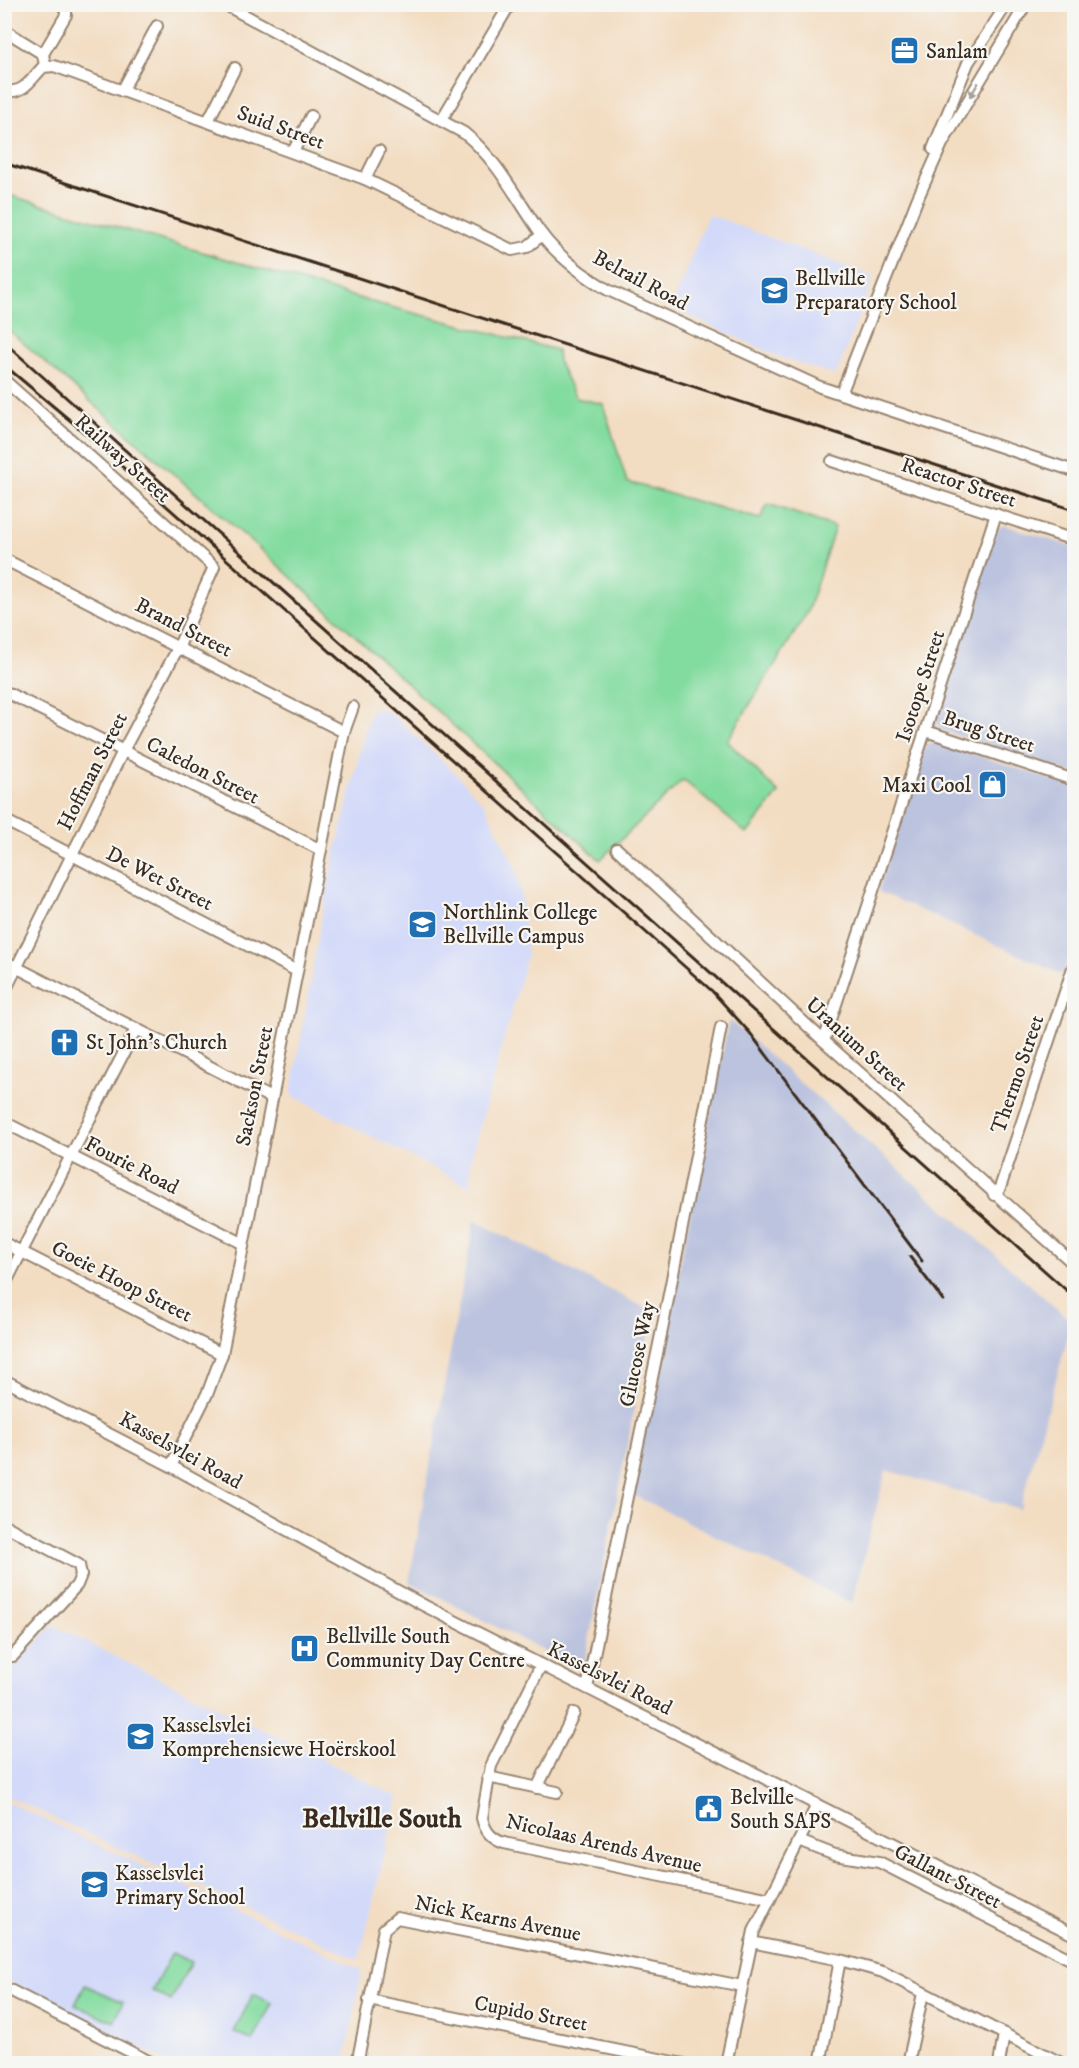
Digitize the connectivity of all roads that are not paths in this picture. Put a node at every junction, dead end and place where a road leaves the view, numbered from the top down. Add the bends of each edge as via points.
1 (61, 4) edge
2 (224, 4) edge
3 (510, 4) edge
4 (1007, 4) edge
5 (1026, 4) edge
6 (157, 26) dead end
7 (4, 30) edge
8 (44, 60) junction
9 (235, 68) dead end
10 (4, 90) edge
11 (122, 91) junction
12 (311, 116) dead end
13 (442, 119) junction
14 (208, 121) junction
15 (379, 151) dead end
16 (293, 152) junction
17 (365, 179) junction
18 (917, 200) junction
19 (542, 235) junction
20 (4, 380) edge
21 (841, 394) junction
22 (832, 461) dead end
23 (1074, 471) edge
24 (996, 514) junction
25 (1074, 540) edge
26 (4, 559) edge
27 (214, 567) joint
28 (179, 646) junction
29 (4, 691) edge
30 (353, 707) dead end
31 (926, 731) junction
32 (344, 732) junction
33 (123, 751) junction
34 (1074, 780) edge
35 (4, 820) edge
36 (617, 849) dead end
37 (321, 850) junction
38 (72, 855) junction
39 (4, 961) edge
40 (1074, 965) edge
41 (17, 968) junction
42 (297, 971) junction
43 (4, 993) edge
44 (721, 1027) dead end
45 (136, 1029) junction
46 (824, 1041) junction
47 (271, 1098) junction
48 (4, 1122) edge
49 (72, 1156) junction
50 (994, 1195) junction
51 (4, 1243) edge
52 (242, 1243) junction
53 (22, 1251) junction
54 (1074, 1264) edge
55 (4, 1286) edge
56 (222, 1354) junction
57 (4, 1380) edge
58 (171, 1466) junction
59 (4, 1525) edge
60 (9, 1656) edge
61 (540, 1665) junction
62 (587, 1688) junction
63 (574, 1713) dead end
64 (488, 1778) junction
65 (537, 1788) junction
66 (557, 1792) dead end
67 (817, 1805) junction
68 (799, 1841) junction
69 (770, 1899) junction
70 (1074, 1935) edge
71 (751, 1942) junction
72 (840, 1960) junction
73 (1074, 1961) edge
74 (742, 1986) junction
75 (4, 1987) edge
76 (923, 1993) junction
77 (369, 2000) junction
78 (1004, 2034) junction
79 (154, 2064) edge
80 (357, 2064) edge
81 (684, 2064) edge
82 (726, 2064) edge
83 (820, 2064) edge
84 (909, 2064) edge
85 (999, 2064) edge
86 (1063, 2064) edge

1 - 8 street via 66,15
2 - 13 street, Belrail Road
3 - 13 street
4 - 18 street via 968,63 945,116
5 -> 18 street via 942,144
6 - 11 street
7 - 8 street, Suid Street
8 - 10 street via 22,89
8 - 11 street, Suid Street
9 - 14 street
11 - 14 street, Suid Street
12 - 16 street
13 - 19 street, Belrail Road via 484,151
14 - 16 street, Suid Street
15 - 17 street
16 - 17 street, Suid Street
17 - 19 street, Suid Street via 512,250 525,248
18 - 21 street
19 - 21 street, Belrail Road via 577,269 616,294
20 - 27 street, Railway Street
21 - 23 street, Belrail Road
22 - 24 street, Reactor Street
24 - 25 street, Reactor Street
24 - 31 street, Isotope Street
26 - 28 street, Brand Street
27 - 28 street, Hoffman Street
28 - 32 street, Brand Street
28 - 33 street, Hoffman Street
29 - 33 street, Caledon Street
30 - 32 street, Sackson Street
31 - 34 street, Brug Street
31 - 46 street, Isotope Street
32 - 37 street, Sackson Street
33 - 37 street, Caledon Street
33 - 38 street, Hoffman Street
35 - 38 street, De Wet Street
36 - 46 street, Uranium Street
37 - 42 street, Sackson Street
38 - 41 street, Hoffman Street
38 - 42 street, De Wet Street
39 - 41 street
40 - 50 street, Thermo Street
41 - 43 street, Hoffman Street
41 - 45 street
42 - 47 street, Sackson Street
44 - 62 street, Glucose Way
45 - 47 street
45 - 49 street
46 - 50 street, Uranium Street
47 - 52 street, Sackson Street
48 - 49 street, Fourie Road
49 - 52 street, Fourie Road
49 - 53 street
50 - 54 street, Uranium Street
51 - 53 street, Goeie Hoop Street
52 - 56 street, Sackson Street
53 - 55 street
53 - 56 street, Goeie Hoop Street
56 - 58 street, Sackson Street
57 - 58 street, Kasselsvlei Road
58 - 61 street, Kasselsvlei Road via 368,1576
59 - 60 street via 79,1564 81,1575
61 - 62 street, Kasselsvlei Road
61 - 64 street, Nicolaas Arends Avenue via 498,1749
62 - 67 street, Kasselsvlei Road
63 - 65 street
64 - 65 street, Nicolaas Arends Avenue
64 - 69 street, Nicolaas Arends Avenue via 482,1818 488,1833 499,1842
65 - 66 street, Nicolaas Arends Avenue
67 - 68 street
67 - 70 street, Kasselsvlei Road
68 - 69 street
68 - 73 street, Gallant Street via 835,1855 879,1862
69 - 71 street
71 - 72 street
71 - 74 street
72 - 76 street via 883,1972
72 - 83 street
74 - 77 street, Nick Kearns Avenue via 397,1918 384,1929
74 - 82 street
75 - 79 street
76 - 78 street
76 - 84 street
77 - 80 street, Nick Kearns Avenue
77 - 81 street, Cupido Street
78 - 85 street
78 - 86 street

